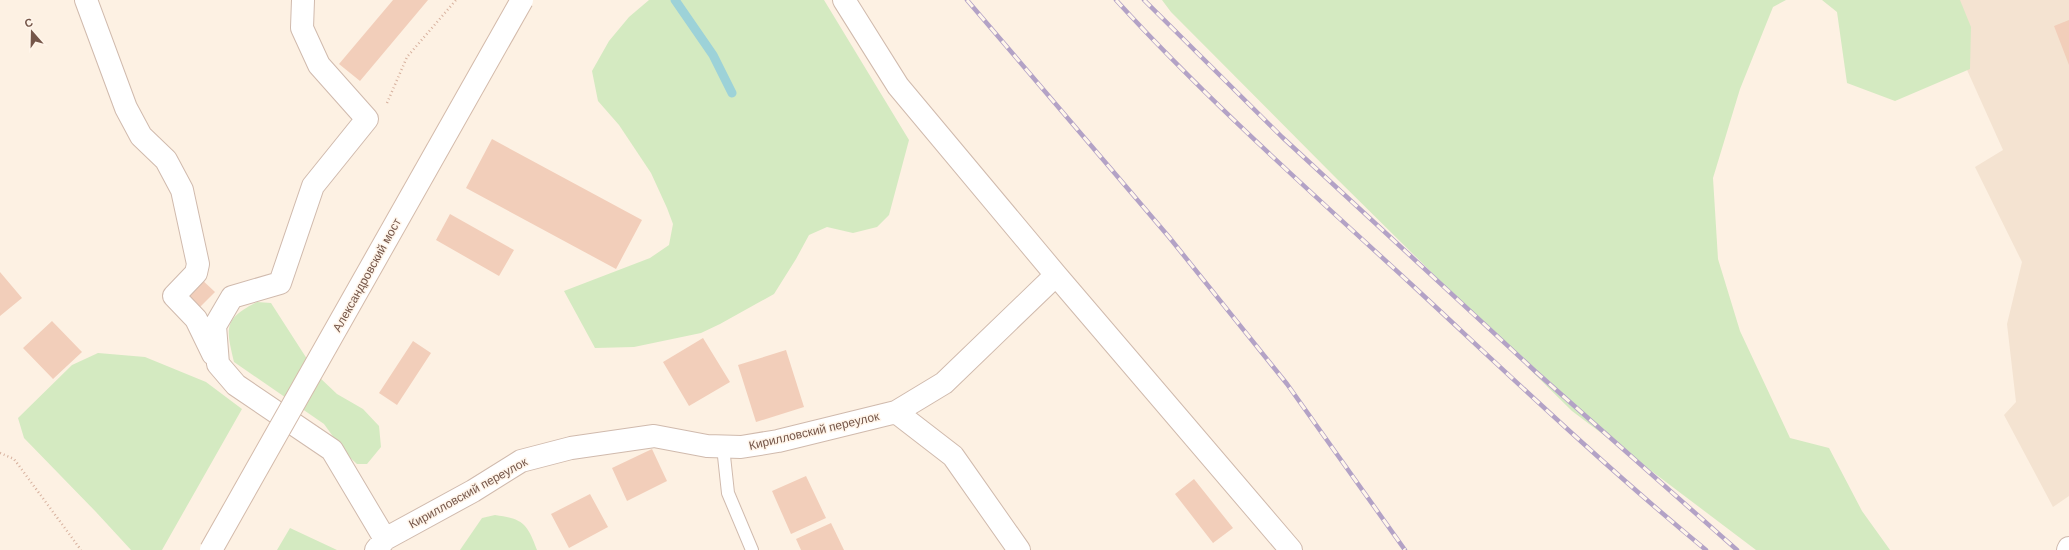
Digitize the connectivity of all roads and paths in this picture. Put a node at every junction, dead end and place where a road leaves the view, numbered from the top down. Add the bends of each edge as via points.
1 (86, 0) edge
2 (303, 0) edge
3 (456, 0) edge
4 (522, 0) edge
5 (844, 0) edge
6 (367, 119) junction
7 (1056, 275) junction
8 (218, 364) junction
9 (896, 412) junction
10 (723, 447) junction
11 (0, 452) edge
12 (381, 544) edge
13 (81, 550) edge
14 (211, 550) edge
15 (752, 550) edge
16 (1020, 550) edge
17 (1291, 550) edge

1 - 8 street via 126,108 141,136 166,160 182,190 198,264 196,273 174,296 196,319
2 - 6 street via 302,28 319,65
3 - 6 path via 407,57 387,103
4 - 14 street, Александровский мост, bridge
5 - 7 street via 898,86
6 - 8 street via 313,186 280,283 232,297 215,326
7 - 9 street, Кирилловский переулок via 944,383
7 - 17 street
8 - 12 street via 236,385 332,450
9 - 10 street, Кирилловский переулок via 778,441 741,448
9 - 16 street, Кирилловский переулок via 953,456
10 - 12 street, Кирилловский переулок via 654,436 571,448 521,461
10 - 15 lane via 728,493
11 - 13 path via 14,459

